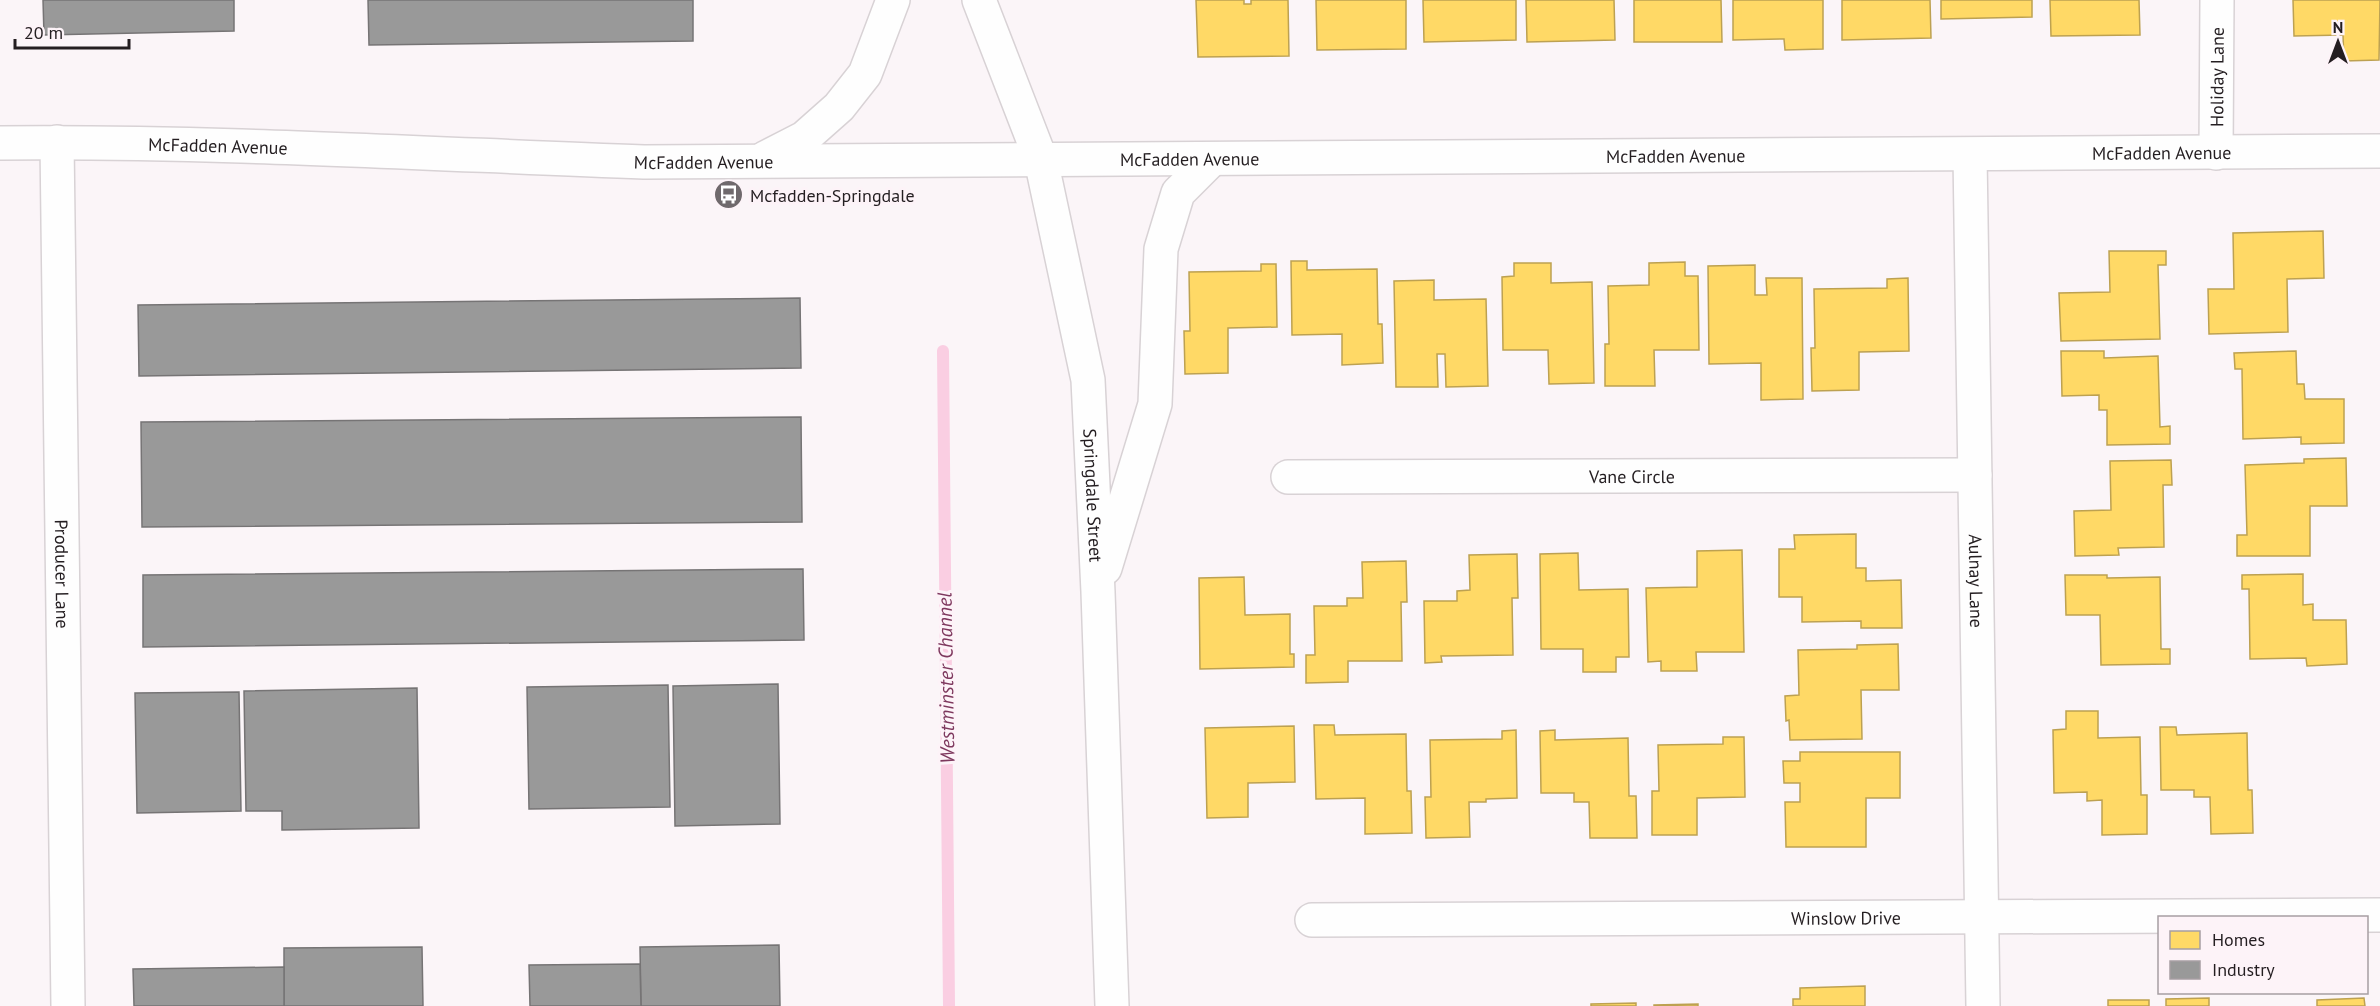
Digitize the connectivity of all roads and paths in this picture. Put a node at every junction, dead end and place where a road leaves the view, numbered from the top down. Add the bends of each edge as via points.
1 (893, 0) edge
2 (979, 0) edge
3 (2217, 0) edge
4 (57, 142) junction
5 (0, 143) edge
6 (2380, 151) edge
7 (2216, 153) junction
8 (1970, 155) junction
9 (1212, 159) junction
10 (1041, 160) junction
11 (758, 161) junction
12 (1975, 475) junction
13 (1288, 477) dead end
14 (1098, 592) junction
15 (2380, 915) edge
16 (1981, 916) junction
17 (1312, 920) dead end
18 (68, 1006) edge
19 (1112, 1006) edge
20 (1983, 1006) edge

1 - 11 street via 865,74 839,107 804,138
2 - 10 street, Springdale Street
3 - 7 street, Holiday Lane
4 - 5 street, McFadden Avenue
4 - 11 street, McFadden Avenue via 439,152 644,162
4 - 18 street, Producer Lane
6 - 7 street, McFadden Avenue
7 - 8 street, McFadden Avenue
8 - 9 street, McFadden Avenue
8 - 12 street, Aulnay Lane
9 - 10 street, McFadden Avenue
9 - 14 street via 1178,193 1161,249 1155,404
10 - 11 street, McFadden Avenue
10 - 14 street, Springdale Street via 1088,381
12 - 13 street, Vane Circle
12 - 16 street, Aulnay Lane
14 - 19 street, Springdale Street
15 - 16 street, Winslow Drive
16 - 17 street, Winslow Drive
16 - 20 street, Aulnay Lane

